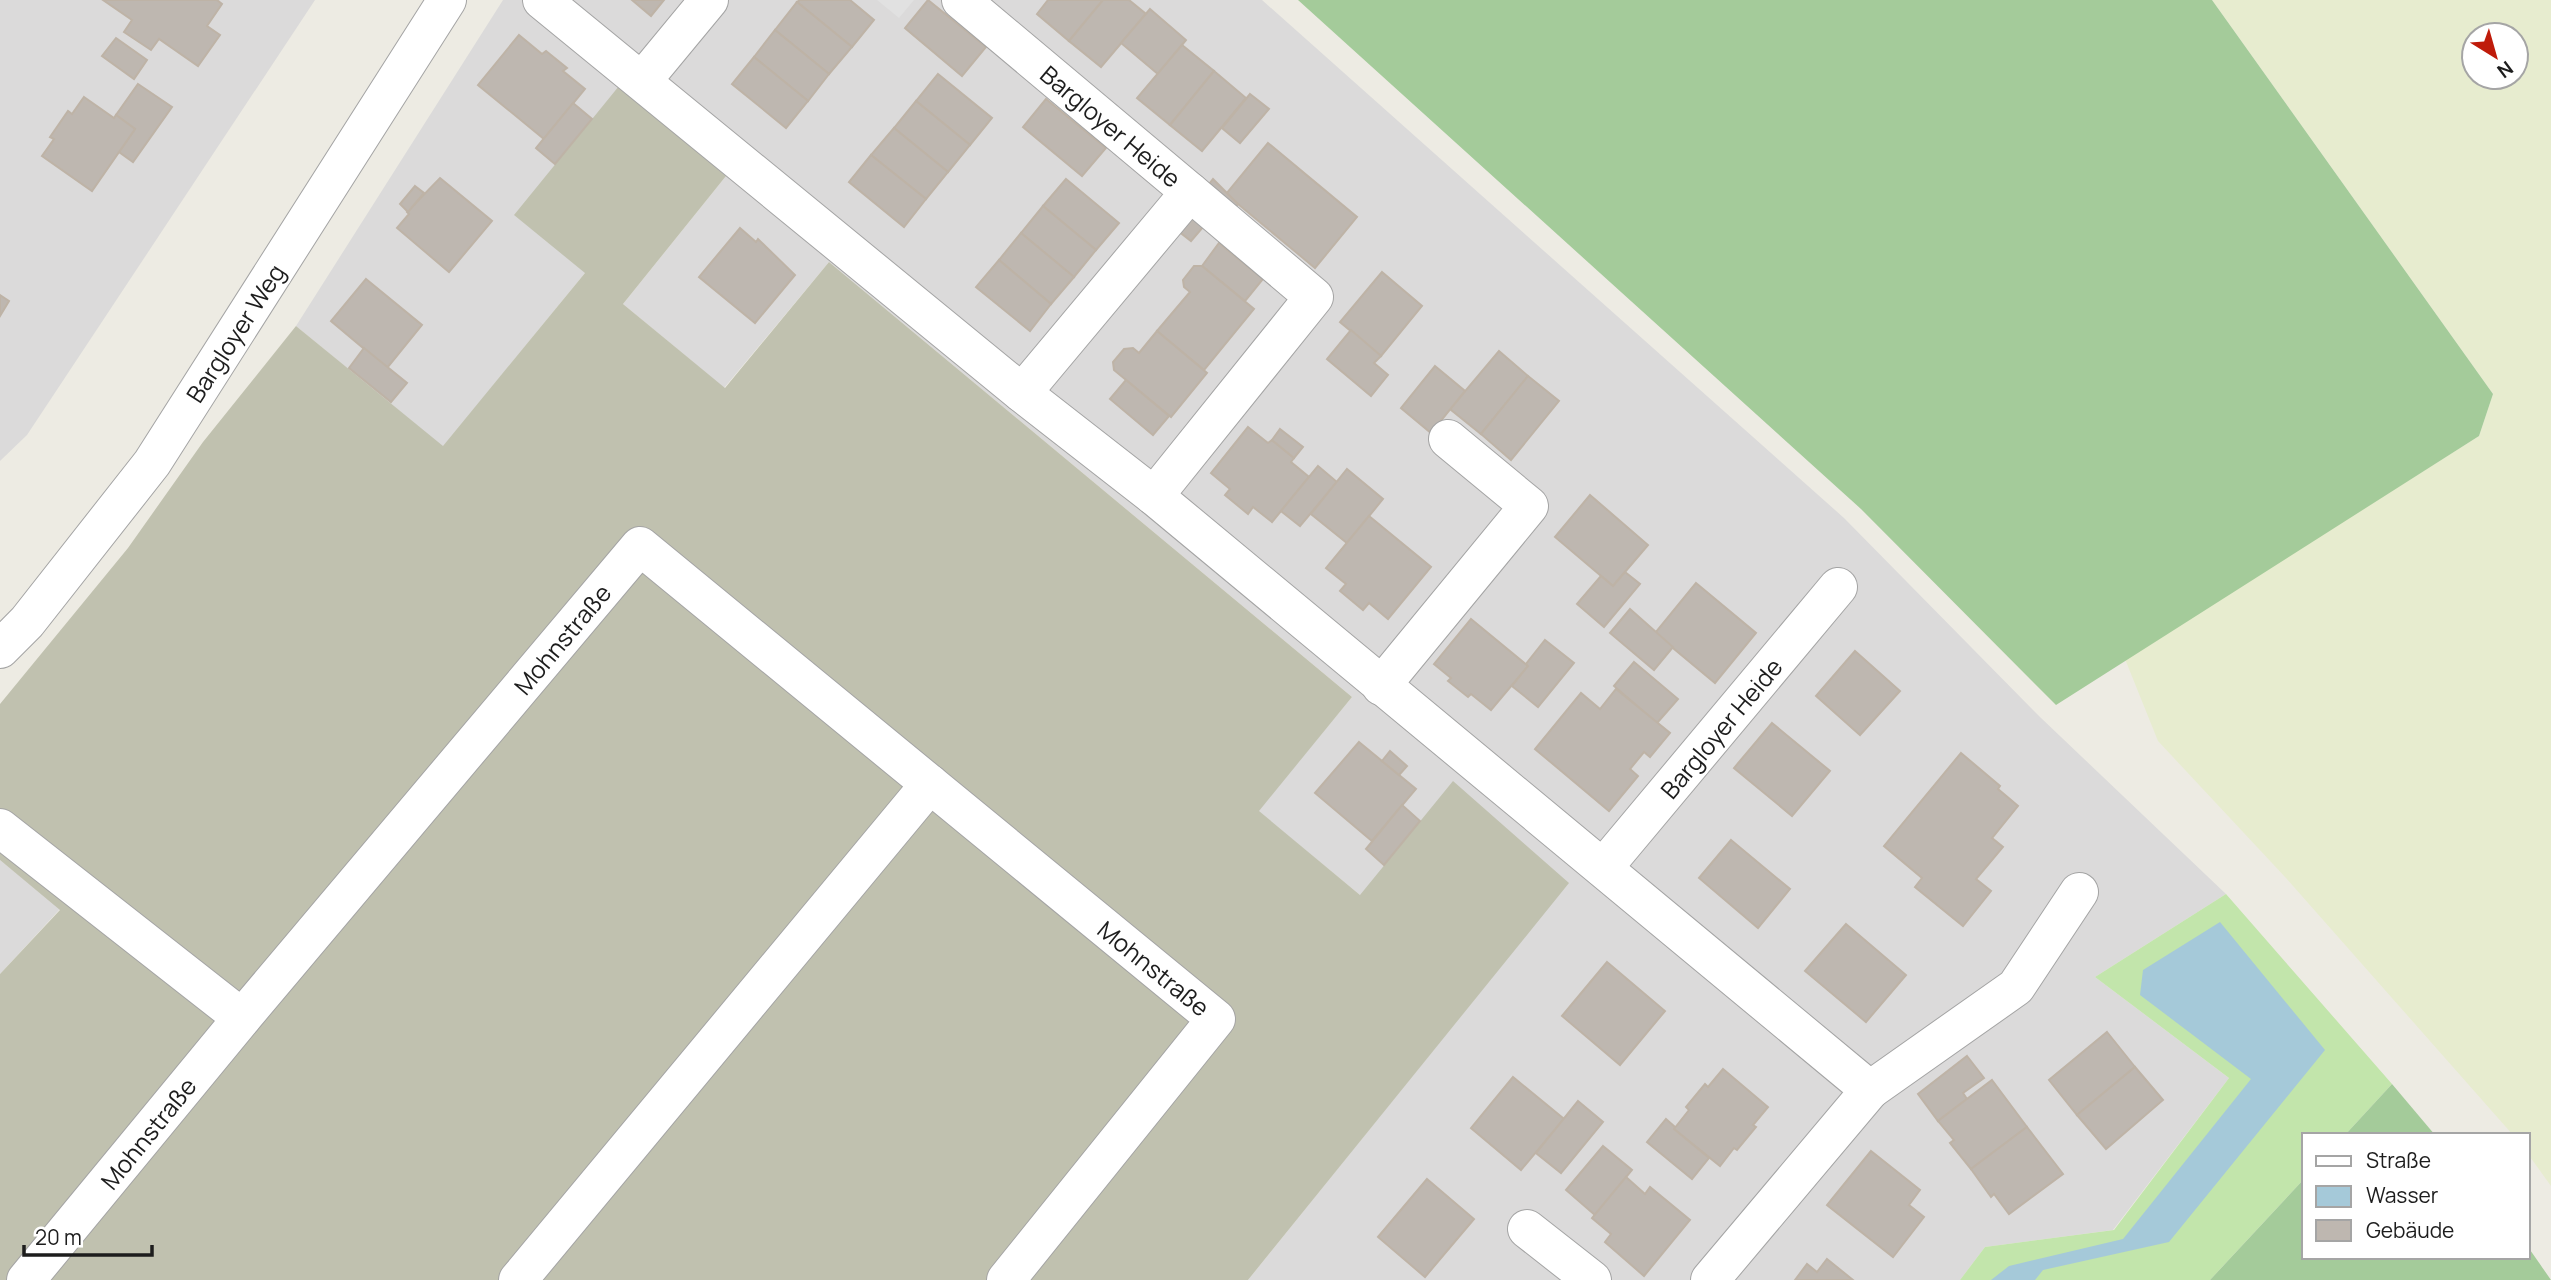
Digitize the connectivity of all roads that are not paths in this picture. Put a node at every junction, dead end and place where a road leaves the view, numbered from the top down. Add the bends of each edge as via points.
1 (447, 0) edge
2 (542, 0) edge
3 (709, 0) edge
4 (961, 0) edge
5 (642, 81) junction
6 (1190, 192) junction
7 (1022, 393) junction
8 (1448, 439) dead end
9 (1154, 496) junction
10 (1838, 587) dead end
11 (0, 649) edge
12 (1381, 686) junction
13 (930, 784) junction
14 (0, 828) edge
15 (1603, 868) junction
16 (2079, 892) dead end
17 (242, 1018) junction
18 (1870, 1090) junction
19 (1527, 1229) dead end
20 (26, 1280) edge
21 (518, 1280) edge
22 (1006, 1280) edge
23 (1592, 1280) edge
24 (1710, 1280) edge

1 - 11 street, Bargloyer Weg via 152,463 27,622
2 - 5 street
3 - 5 street
4 - 6 street, Bargloyer Heide
5 - 7 street
6 - 7 street, Bargloyer Heide
6 - 9 street via 1314,297
7 - 9 street
8 - 12 street via 1529,506
9 - 12 street
10 - 15 street, Bargloyer Heide
12 - 15 street
13 - 17 street, Mohnstraße via 640,546
13 - 21 street
13 - 22 street, Mohnstraße via 1216,1019
14 - 17 street
15 - 18 street
16 - 18 street via 2016,988
17 - 20 street, Mohnstraße
18 - 24 street
19 - 23 street

